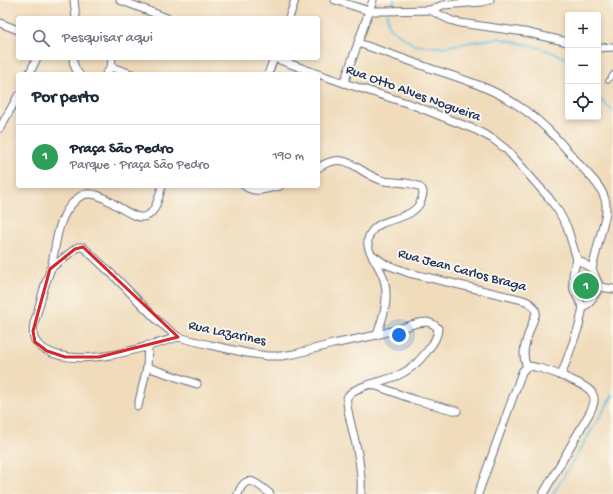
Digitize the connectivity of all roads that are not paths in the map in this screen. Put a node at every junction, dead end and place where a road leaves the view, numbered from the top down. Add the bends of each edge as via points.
1 (74, 0) edge
2 (120, 0) edge
3 (295, 0) edge
4 (335, 0) edge
5 (373, 0) edge
6 (490, 0) edge
7 (442, 2) edge
8 (430, 10) junction
9 (368, 11) junction
10 (76, 16) edge
11 (162, 16) edge
12 (290, 16) edge
13 (0, 23) edge
14 (16, 29) edge
15 (565, 41) edge
16 (358, 43) junction
17 (613, 47) edge
18 (601, 48) edge
19 (36, 60) edge
20 (73, 60) edge
21 (112, 60) edge
22 (273, 60) edge
23 (280, 60) edge
24 (111, 67) junction
25 (30, 72) edge
26 (78, 72) edge
27 (107, 72) edge
28 (126, 72) edge
29 (269, 72) edge
30 (312, 72) edge
31 (613, 74) edge
32 (320, 75) edge
33 (608, 81) dead end
34 (344, 84) junction
35 (16, 100) edge
36 (0, 128) edge
37 (320, 167) edge
38 (161, 188) edge
39 (248, 188) edge
40 (260, 188) edge
41 (371, 254) junction
42 (577, 258) junction
43 (50, 269) junction
44 (592, 269) junction
45 (600, 287) junction
46 (613, 289) edge
47 (583, 307) junction
48 (377, 335) junction
49 (178, 337) junction
50 (148, 345) junction
51 (527, 366) junction
52 (147, 367) junction
53 (561, 376) junction
54 (197, 384) dead end
55 (371, 384) junction
56 (138, 406) dead end
57 (457, 411) dead end
58 (238, 494) edge
59 (270, 494) edge
60 (361, 494) edge
61 (478, 494) edge
62 (542, 494) edge

1 - 10 street
2 - 11 street
3 - 12 street
4 - 9 street
5 - 9 street
6 - 7 street
7 - 8 street
8 - 9 street
8 - 15 street via 460,23 524,32
9 - 16 street
13 - 14 street
16 - 34 street
16 - 44 street via 490,90 507,98 540,122 590,176 603,194 606,213
17 - 18 street
19 - 25 street
20 - 26 street
21 - 24 street
22 - 29 street
23 - 30 street, Rua Otto Alves Nogueira
24 - 27 street
24 - 28 street
31 - 33 lane
32 - 34 street, Rua Otto Alves Nogueira
34 - 42 street, Rua Otto Alves Nogueira via 420,108 493,139 507,150 559,212
35 - 36 street
37 - 41 street via 330,161 345,161 376,178 415,184 421,189 422,198 416,209 381,224 370,233 368,246
38 - 43 street via 154,209 146,216 140,217 97,195 87,194 77,198 59,226
39 - 40 street via 254,191
41 - 48 street via 384,282 386,294
41 - 51 street, Rua Jean Carlos Braga via 385,264 409,273 515,298 533,305 536,312 524,351
42 - 44 street
42 - 47 street via 573,279 574,291
43 - 49 street, Rua Lazarines via 74,249 83,248 159,322
43 - 50 street via 33,331 33,337 41,347 55,355 75,358 110,356
44 - 45 street
45 - 46 street
45 - 47 street
47 - 53 street
48 - 49 street, Rua Lazarines via 281,356 240,352
48 - 55 street, Rua Lazarines via 418,323 427,322 438,328 436,338 410,370
49 - 50 street
50 - 52 street
51 - 53 street
51 - 61 street via 522,372
52 - 54 street
52 - 56 street
53 - 62 street via 590,390 594,401
55 - 57 street via 415,400
55 - 60 street, Rua Lazarines via 353,391 347,398 360,465
58 - 59 street via 242,485 251,480

